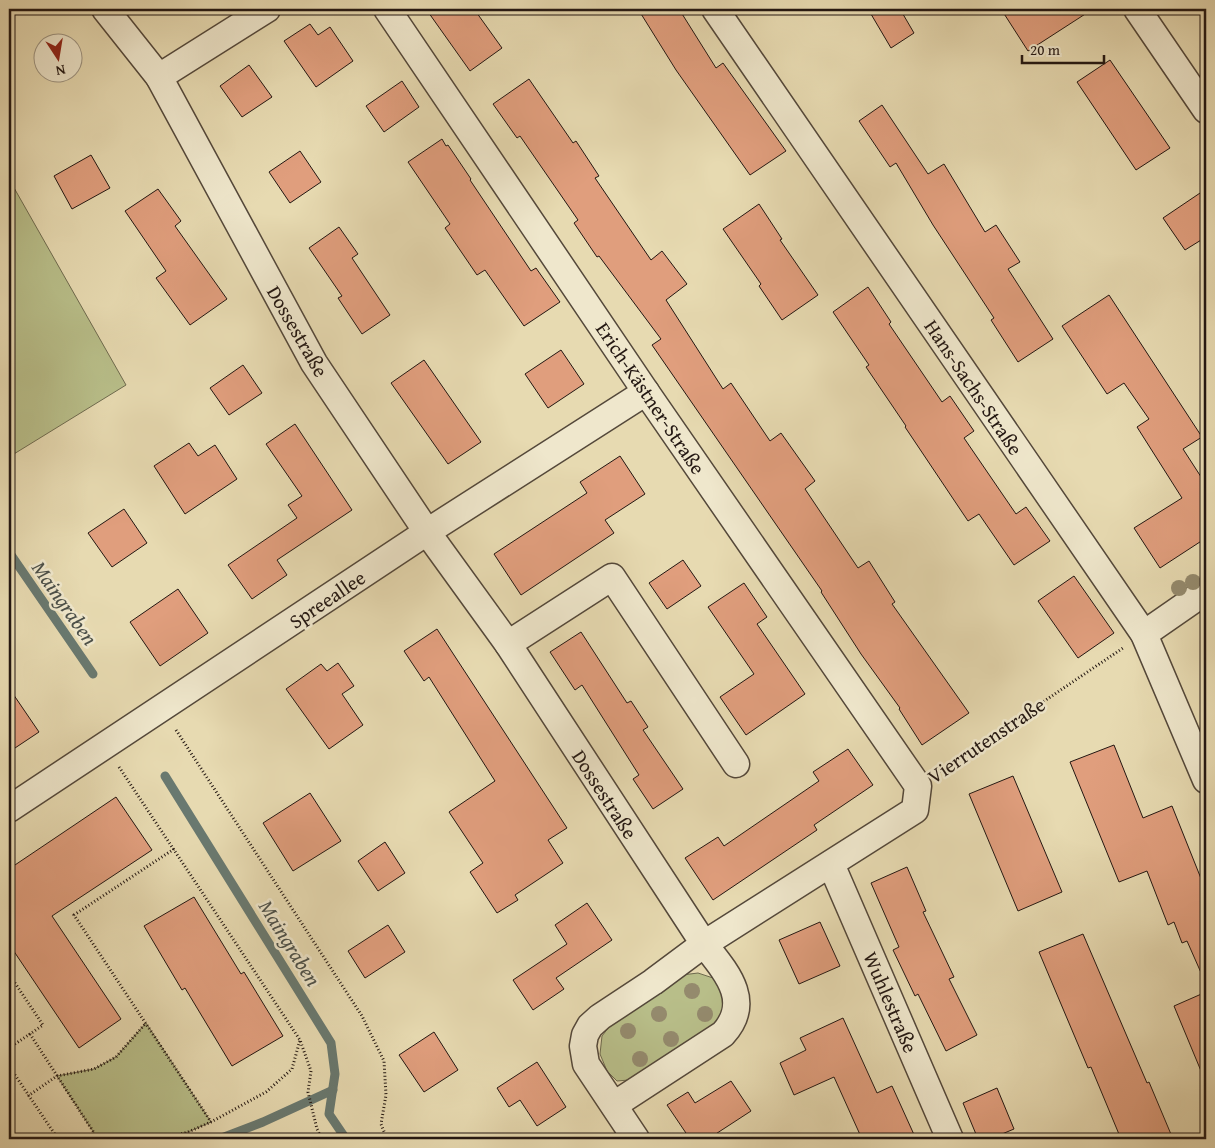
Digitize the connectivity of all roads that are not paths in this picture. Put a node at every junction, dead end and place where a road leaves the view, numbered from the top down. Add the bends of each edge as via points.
1 (105, 9) edge
2 (267, 9) edge
3 (387, 9) edge
4 (715, 9) edge
5 (1137, 9) edge
6 (159, 77) junction
7 (1206, 110) edge
8 (646, 392) junction
9 (427, 532) junction
10 (1206, 591) edge
11 (1144, 634) junction
12 (508, 644) junction
13 (736, 764) dead end
14 (1206, 780) edge
15 (918, 786) joint
16 (9, 809) edge
17 (831, 864) junction
18 (704, 944) junction
19 (614, 1105) junction
20 (636, 1139) edge
21 (950, 1139) edge

1 - 6 street, Dossestraße
2 - 6 street
3 - 8 street, Erich-Kästner-Straße
4 - 11 street, Hans-Sachs-Straße
5 - 7 street
6 - 9 street, Dossestraße via 314,363
8 - 9 street, Spreeallee
8 - 15 street, Erich-Kästner-Straße
9 - 12 street, Dossestraße
9 - 16 street, Spreeallee
10 - 11 street
11 - 14 street, Hans-Sachs-Straße
12 - 13 street via 612,577
12 - 18 street, Dossestraße
15 - 17 street, Vierrutenstraße via 915,810
17 - 18 street, Vierrutenstraße
17 - 21 street, Wuhlestraße
18 - 19 street via 590,1026 583,1046 586,1064
18 - 19 street, Dossestraße via 726,972 734,992 736,1016 731,1025 723,1034
19 - 20 street

